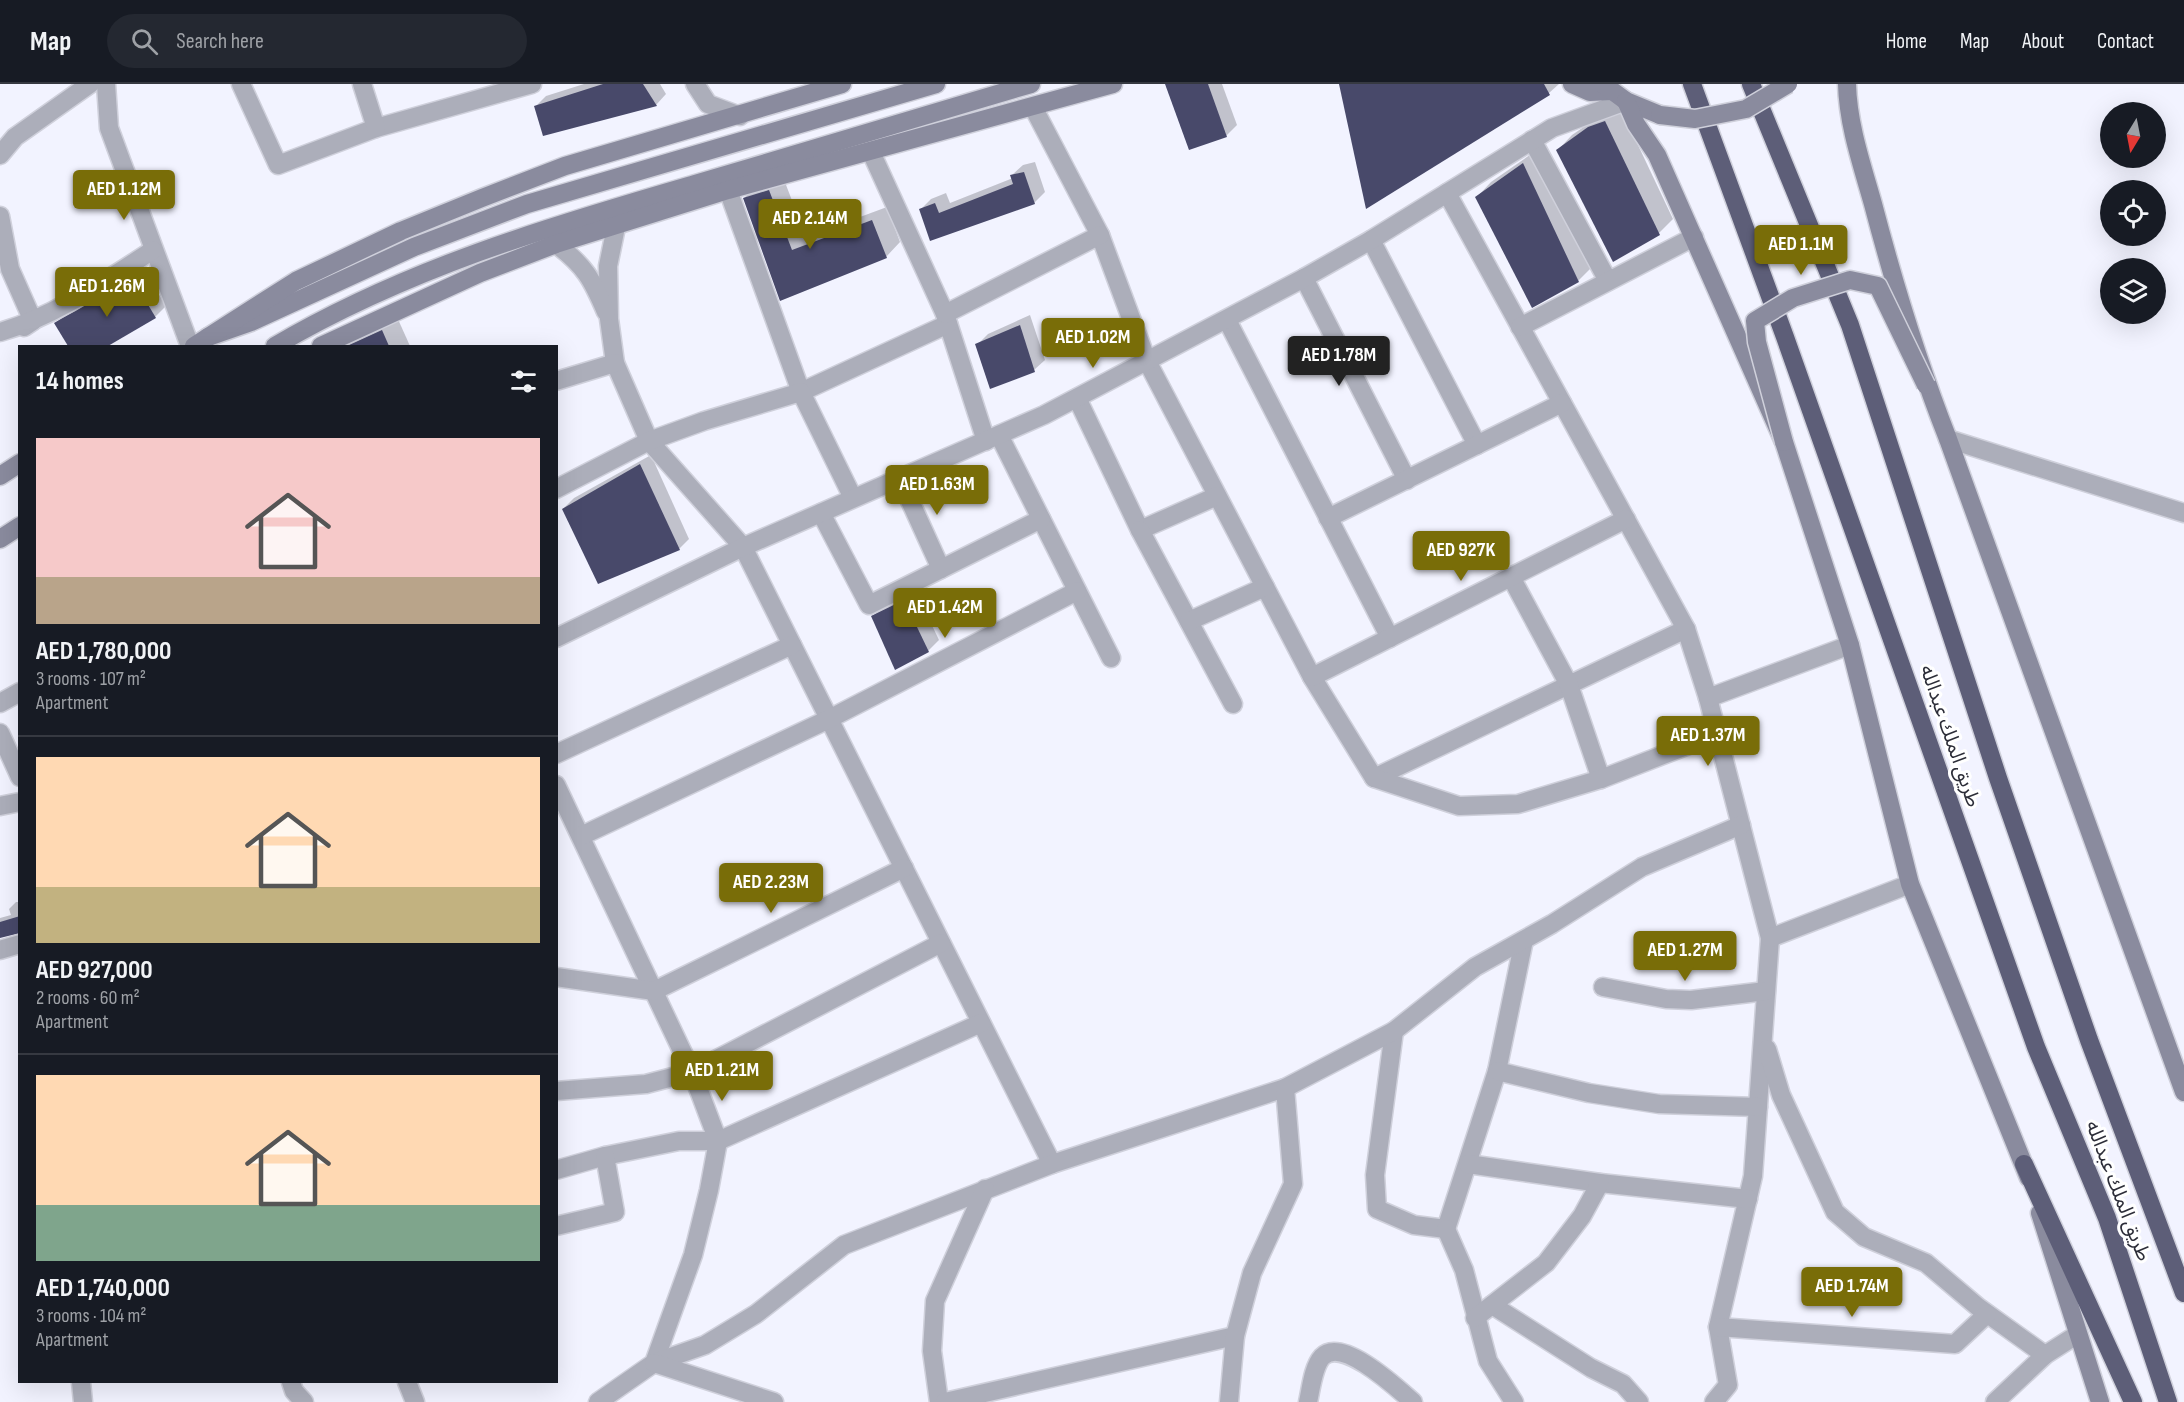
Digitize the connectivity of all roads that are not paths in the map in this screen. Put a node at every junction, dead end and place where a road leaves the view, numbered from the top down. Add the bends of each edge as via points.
1 (90, 84) edge
2 (106, 84) edge
3 (241, 84) edge
4 (362, 84) edge
5 (532, 84) edge
6 (695, 84) edge
7 (842, 84) edge
8 (936, 84) edge
9 (1031, 84) edge
10 (1113, 84) edge
11 (1572, 84) edge
12 (1692, 84) edge
13 (1751, 84) edge
14 (1788, 84) edge
15 (1847, 84) edge
16 (494, 89) edge
17 (1613, 92) edge
18 (1033, 107) junction
19 (740, 116) junction
20 (375, 128) junction
21 (1532, 140) junction
22 (871, 152) junction
23 (0, 155) edge
24 (728, 190) junction
25 (1447, 194) junction
26 (0, 216) edge
27 (616, 227) junction
28 (1100, 235) junction
29 (1694, 237) junction
30 (1371, 240) junction
31 (556, 244) junction
32 (153, 250) junction
33 (1304, 278) junction
34 (1608, 281) junction
35 (609, 319) junction
36 (947, 319) junction
37 (1227, 320) junction
38 (33, 321) junction
39 (1520, 327) junction
40 (0, 332) edge
41 (197, 343) edge
42 (0, 344) edge
43 (277, 345) edge
44 (323, 345) edge
45 (1147, 362) junction
46 (615, 363) junction
47 (558, 380) edge
48 (1926, 385) junction
49 (801, 392) junction
50 (1077, 398) junction
51 (1562, 403) junction
52 (992, 438) junction
53 (1948, 439) junction
54 (649, 441) junction
55 (1784, 442) junction
56 (1477, 446) junction
57 (18, 464) edge
58 (0, 476) edge
59 (900, 479) junction
60 (1407, 480) junction
61 (558, 488) edge
62 (1217, 496) junction
63 (853, 498) junction
64 (821, 513) junction
65 (2184, 513) edge
66 (1328, 518) junction
67 (1041, 519) junction
68 (1626, 519) junction
69 (18, 527) edge
70 (1140, 530) junction
71 (0, 538) edge
72 (743, 547) junction
73 (941, 569) junction
74 (1511, 576) junction
75 (1265, 587) junction
76 (1077, 591) junction
77 (1189, 621) junction
78 (1686, 629) junction
79 (558, 637) edge
80 (1390, 638) junction
81 (792, 645) junction
82 (1850, 645) junction
83 (1111, 658) dead end
84 (1312, 677) junction
85 (1569, 685) junction
86 (18, 693) edge
87 (1708, 698) junction
88 (0, 703) edge
89 (1233, 704) dead end
90 (829, 719) junction
91 (0, 733) edge
92 (1718, 734) junction
93 (558, 753) edge
94 (18, 773) edge
95 (1374, 778) junction
96 (1601, 779) junction
97 (558, 789) edge
98 (18, 802) edge
99 (0, 806) edge
100 (1741, 825) junction
101 (581, 836) junction
102 (904, 868) junction
103 (1910, 884) junction
104 (1770, 938) junction
105 (1524, 940) junction
106 (941, 943) junction
107 (18, 945) edge
108 (0, 950) edge
109 (558, 977) edge
110 (1603, 987) dead end
111 (654, 991) junction
112 (1767, 991) junction
113 (981, 1023) junction
114 (1394, 1031) junction
115 (1763, 1038) junction
116 (1497, 1071) junction
117 (692, 1072) junction
118 (1285, 1088) junction
119 (558, 1091) edge
120 (2184, 1092) edge
121 (1758, 1107) junction
122 (718, 1141) junction
123 (605, 1156) junction
124 (1052, 1164) junction
125 (1468, 1164) junction
126 (2024, 1164) junction
127 (558, 1169) edge
128 (1600, 1183) junction
129 (985, 1190) junction
130 (1748, 1199) junction
131 (558, 1226) edge
132 (1446, 1229) junction
133 (2184, 1293) edge
134 (1492, 1305) junction
135 (1987, 1314) junction
136 (1475, 1318) junction
137 (1718, 1327) junction
138 (2078, 1334) junction
139 (1235, 1336) junction
140 (2045, 1355) junction
141 (654, 1364) junction
142 (81, 1383) edge
143 (291, 1383) edge
144 (407, 1383) edge
145 (83, 1402) edge
146 (304, 1402) edge
147 (415, 1402) edge
148 (598, 1402) edge
149 (774, 1402) edge
150 (939, 1402) edge
151 (945, 1402) edge
152 (1229, 1402) edge
153 (1308, 1402) edge
154 (1413, 1402) edge
155 (1514, 1402) edge
156 (1640, 1402) edge
157 (1714, 1402) edge
158 (1995, 1402) edge
159 (2100, 1402) edge
160 (2133, 1402) edge
161 (2168, 1402) edge

1 - 23 street via 15,137
2 - 32 street via 109,128
3 - 20 street via 278,165
4 - 20 street
5 - 16 street
6 - 19 street via 708,104
7 - 19 main road
8 - 41 main road via 526,204 414,247
9 - 43 main road via 540,230 372,295
10 - 18 main road
11 - 17 main road via 1590,92
12 - 161 highway, طريق الملك عبدالله via 2036,1047 2107,1218
13 - 133 highway, طريق الملك عبدالله via 1850,325 2006,800 2089,1040
14 - 17 main road, bridge via 1746,109 1695,119 1660,115
15 - 48 main road via 1852,127
16 - 20 street
17 - 21 street
17 - 29 main road via 1657,155
18 - 22 main road
18 - 28 street
19 - 41 main road via 565,166 400,231 296,282
21 - 25 street
21 - 34 street
22 - 24 main road
22 - 36 street
24 - 27 main road
24 - 49 street
25 - 30 street
25 - 39 street
26 - 38 street via 10,269
27 - 31 main road
27 - 35 street via 608,266
28 - 36 street
28 - 45 street
29 - 34 street
29 - 55 main road
30 - 33 street
30 - 56 street
31 - 35 street via 578,261
31 - 44 main road via 480,273
32 - 38 street
32 - 41 street
33 - 37 street
33 - 60 street
34 - 39 street
35 - 46 street
36 - 49 street
36 - 52 street
37 - 45 street
37 - 66 street
38 - 40 street
38 - 42 street
39 - 51 street
45 - 50 street
45 - 62 street
46 - 47 street
46 - 54 street
48 - 53 main road
48 - 55 main road, bridge via 1878,286 1850,280 1793,298 1755,321
49 - 54 street
49 - 63 street
50 - 52 street
50 - 70 street
51 - 56 street
51 - 68 street
52 - 59 street
52 - 67 street
53 - 65 street
53 - 120 main road
54 - 61 street
54 - 72 street
55 - 82 main road
56 - 60 street
57 - 58 main road
59 - 63 street
59 - 73 street
60 - 66 street
62 - 70 street
62 - 75 street
63 - 64 street
64 - 72 street
64 - 73 street via 868,605
66 - 80 street
67 - 73 street
67 - 76 street
68 - 74 street
68 - 78 street
69 - 71 main road
70 - 77 street
72 - 79 street
72 - 81 street
74 - 80 street
74 - 85 street
75 - 77 street
75 - 84 street
76 - 83 street
76 - 90 street
77 - 89 street
78 - 85 street
78 - 87 street
80 - 84 street
81 - 90 street
81 - 93 street
82 - 87 street
82 - 103 main road
84 - 95 street
85 - 95 street
85 - 96 street
86 - 88 street
87 - 92 street
90 - 101 street
90 - 102 street
91 - 94 street
92 - 96 street
92 - 100 street
95 - 96 street via 1459,806 1518,804
97 - 101 street
98 - 99 street
100 - 104 street
100 - 105 street via 1642,867
101 - 111 street
102 - 106 street
102 - 111 street
103 - 104 street
103 - 126 main road
104 - 112 street
105 - 114 street via 1475,967
105 - 116 street
106 - 113 street
106 - 117 street
107 - 108 street
109 - 111 street
110 - 112 street via 1691,1000
111 - 117 street
112 - 115 street
113 - 122 street
113 - 124 street
114 - 118 street
114 - 132 street via 1376,1175 1377,1209 1414,1225
115 - 121 street
115 - 135 street via 1781,1095 1835,1212 1864,1237 1926,1263
116 - 121 street via 1589,1093 1659,1104
116 - 125 street
117 - 119 street via 646,1084
117 - 122 street
118 - 124 street
118 - 139 street via 1293,1185 1252,1273
121 - 130 street
122 - 123 street via 679,1141
122 - 141 street via 693,1255
123 - 127 street
123 - 131 street via 615,1212
124 - 129 street
125 - 128 street
125 - 132 street
126 - 138 main road
126 - 160 highway
128 - 130 street
128 - 134 street via 1582,1216 1546,1263
129 - 141 street via 844,1245 756,1314 705,1345
129 - 150 street via 935,1301 932,1351
130 - 137 street
132 - 136 street via 1464,1270
134 - 136 street
134 - 156 street via 1623,1384
135 - 137 street via 1955,1344
135 - 140 street
136 - 155 street via 1488,1360
137 - 157 street via 1728,1385
138 - 140 street
138 - 159 main road
139 - 151 street
139 - 152 street
140 - 158 street
141 - 148 street
141 - 149 street
142 - 145 street
143 - 146 street
144 - 147 street
153 - 154 street via 1321,1358 1329,1353 1342,1353 1377,1371

